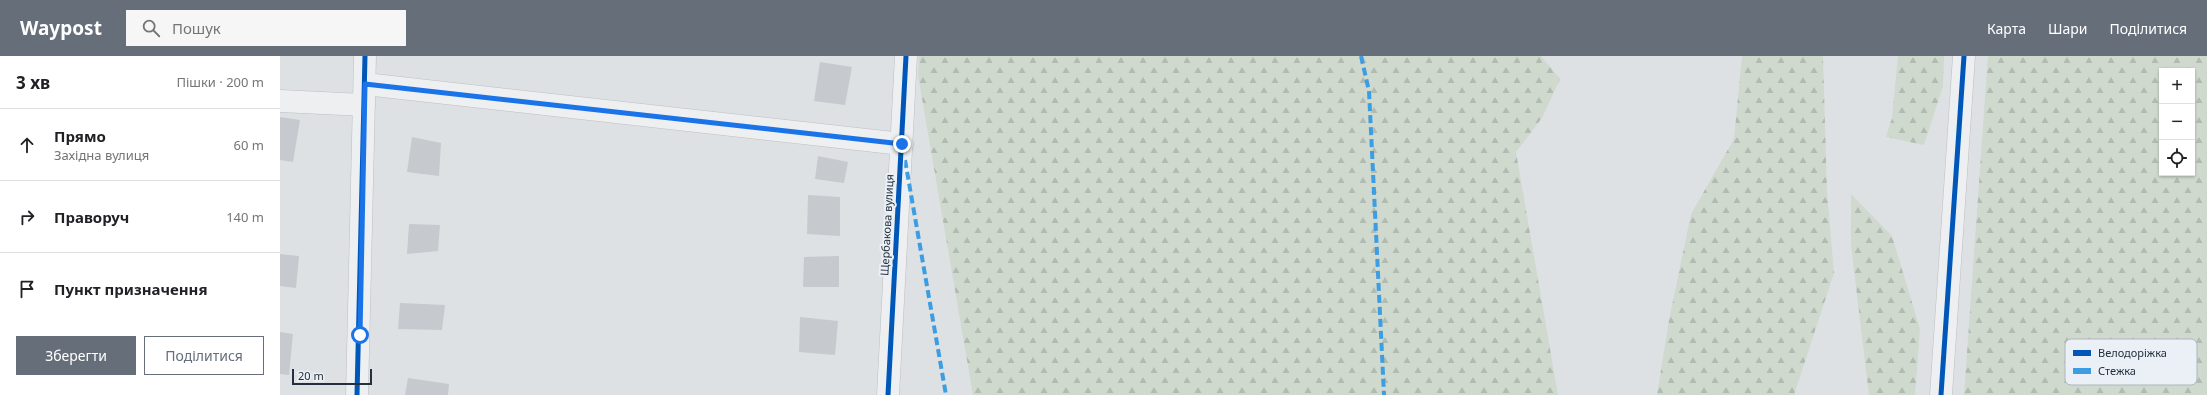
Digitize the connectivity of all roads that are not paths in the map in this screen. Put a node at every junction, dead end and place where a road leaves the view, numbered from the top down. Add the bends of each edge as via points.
1 (365, 56) edge
2 (906, 56) edge
3 (1964, 56) edge
4 (364, 95) junction
5 (280, 101) edge
6 (902, 144) junction
7 (357, 395) edge
8 (888, 395) edge
9 (1941, 395) edge

1 - 4 street
2 - 6 street, Щербакова вулиця
3 - 9 street
4 - 5 street
4 - 6 street
4 - 7 street
6 - 8 street, Щербакова вулиця

